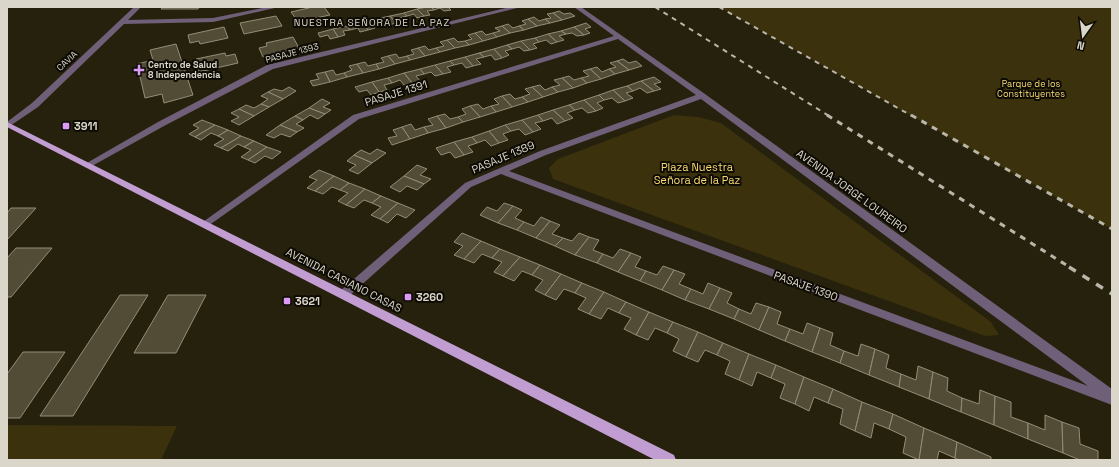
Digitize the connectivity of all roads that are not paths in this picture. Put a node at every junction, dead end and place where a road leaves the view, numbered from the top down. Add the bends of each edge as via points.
1 (138, 7) edge
2 (276, 7) edge
3 (518, 7) edge
4 (577, 7) edge
5 (123, 22) junction
6 (619, 37) junction
7 (702, 96) junction
8 (8, 125) edge
9 (89, 164) junction
10 (501, 171) junction
11 (205, 224) junction
12 (344, 294) junction
13 (1112, 396) edge
14 (1112, 400) edge
15 (669, 460) edge

1 - 5 street, CAVIA
2 - 5 street via 213,20
3 - 9 street, PASAJE 1393 via 270,67
4 - 6 street, AVENIDA JORGE LOUREIRO
5 - 8 street, CAVIA via 35,105
6 - 7 street, AVENIDA JORGE LOUREIRO
6 - 11 street, PASAJE 1391 via 356,117
7 - 10 street, PASAJE 1389 via 543,153
7 - 13 street, AVENIDA JORGE LOUREIRO
8 - 9 main road, AVENIDA CASIANO CASAS
9 - 11 main road, AVENIDA CASIANO CASAS
10 - 12 street, PASAJE 1389 via 468,185
10 - 14 street, PASAJE 1390
11 - 12 main road, AVENIDA CASIANO CASAS
12 - 15 main road, AVENIDA CASIANO CASAS

